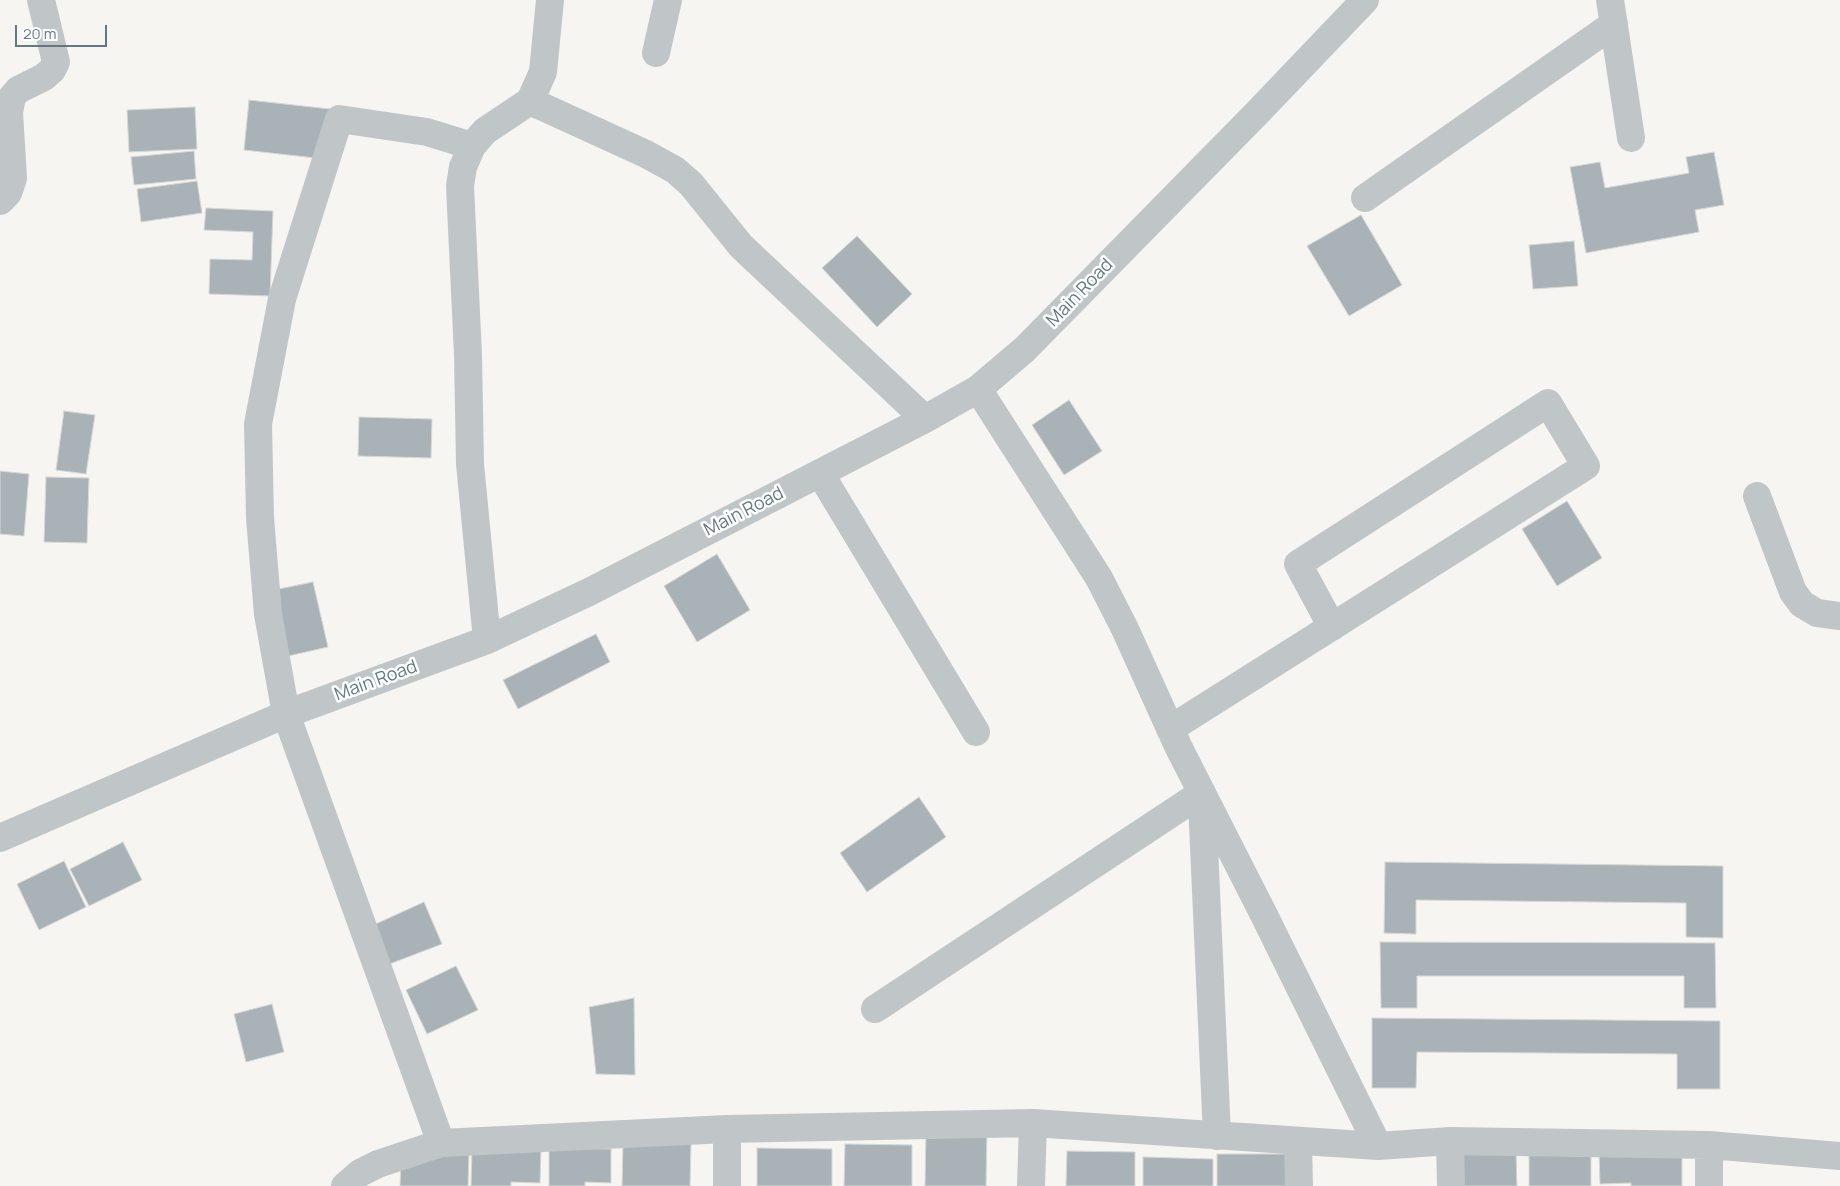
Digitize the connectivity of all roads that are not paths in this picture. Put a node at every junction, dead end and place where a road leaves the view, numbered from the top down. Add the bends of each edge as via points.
1 (41, 0) edge
2 (550, 0) edge
3 (668, 0) edge
4 (1365, 0) edge
5 (1612, 12) edge
6 (656, 53) dead end
7 (530, 101) junction
8 (1631, 138) dead end
9 (472, 146) junction
10 (1365, 198) dead end
11 (0, 201) edge
12 (978, 390) junction
13 (925, 419) junction
14 (820, 473) junction
15 (1757, 496) dead end
16 (1840, 616) edge
17 (1332, 627) junction
18 (487, 640) junction
19 (286, 714) junction
20 (1170, 729) junction
21 (976, 732) dead end
22 (1202, 793) junction
23 (0, 838) edge
24 (874, 1009) dead end
25 (1033, 1123) junction
26 (727, 1129) junction
27 (1218, 1136) junction
28 (1450, 1141) junction
29 (1298, 1142) junction
30 (441, 1143) junction
31 (1709, 1145) junction
32 (1378, 1146) junction
33 (1840, 1156) edge
34 (345, 1186) edge
35 (726, 1186) edge
36 (1031, 1186) edge
37 (1299, 1186) edge
38 (1451, 1186) edge
39 (1709, 1186) edge

1 - 11 street via 56,62 44,77 18,90 12,97 9,112 13,178 8,193
2 - 7 street via 543,72
3 - 6 street
4 - 12 street, Main Road via 1025,350
5 - 8 street
5 - 10 street
7 - 9 street via 485,131
7 - 13 street via 675,170 691,184 740,246
9 - 18 street via 462,167 460,186 470,464
9 - 19 street via 427,132 339,119 336,128 282,299 258,424 260,518 268,614
12 - 13 street, Main Road
12 - 20 street via 1099,578
13 - 14 street, Main Road
14 - 18 street, Main Road via 590,592
14 - 21 street
15 - 16 street via 1793,592 1802,604 1817,612
17 - 17 street via 1586,466 1548,402 1298,564
17 - 20 street
18 - 19 street, Main Road
19 - 23 street, Main Road
19 - 30 street
20 - 22 street
22 - 24 street
22 - 27 street
22 - 32 street
25 - 26 street
25 - 27 street
25 - 36 street
26 - 30 street
26 - 35 street
27 - 29 street
28 - 31 street
28 - 32 street
28 - 38 street
29 - 32 street
29 - 37 street
30 - 34 street via 378,1164
31 - 33 street
31 - 39 street

